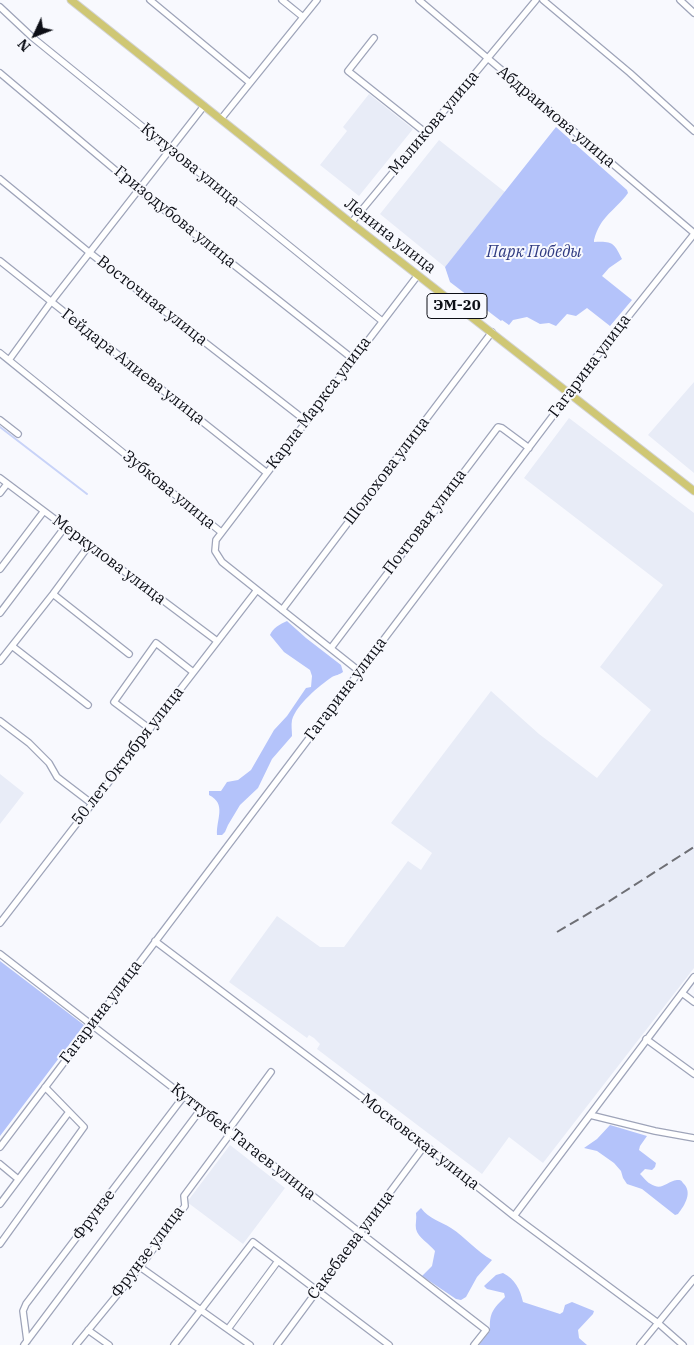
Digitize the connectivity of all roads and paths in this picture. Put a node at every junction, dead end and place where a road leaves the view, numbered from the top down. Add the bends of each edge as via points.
1 (71, 0) edge
2 (150, 0) edge
3 (282, 0) edge
4 (317, 0) edge
5 (419, 0) edge
6 (536, 0) edge
7 (543, 0) edge
8 (680, 0) edge
9 (0, 7) edge
10 (694, 13) edge
11 (303, 17) junction
12 (374, 38) dead end
13 (488, 59) junction
14 (0, 73) edge
15 (250, 83) junction
16 (204, 106) junction
17 (221, 119) junction
18 (694, 131) edge
19 (426, 133) junction
20 (171, 149) junction
21 (0, 179) edge
22 (139, 190) junction
23 (351, 222) junction
24 (694, 233) edge
25 (90, 253) junction
26 (0, 261) edge
27 (418, 275) junction
28 (51, 302) junction
29 (382, 321) junction
30 (492, 332) junction
31 (0, 353) edge
32 (353, 359) junction
33 (9, 360) junction
34 (570, 393) junction
35 (0, 420) edge
36 (306, 421) junction
37 (18, 434) dead end
38 (528, 448) junction
39 (267, 473) junction
40 (0, 478) edge
41 (7, 484) junction
42 (694, 491) edge
43 (0, 493) edge
44 (44, 511) junction
45 (66, 527) junction
46 (221, 532) junction
47 (90, 544) junction
48 (0, 569) edge
49 (257, 590) junction
50 (53, 594) junction
51 (282, 610) junction
52 (0, 613) edge
53 (217, 641) junction
54 (12, 646) junction
55 (331, 648) junction
56 (129, 654) dead end
57 (0, 661) edge
58 (359, 671) junction
59 (193, 672) junction
60 (88, 705) dead end
61 (0, 721) edge
62 (150, 729) junction
63 (91, 803) junction
64 (0, 923) edge
65 (155, 941) junction
66 (0, 954) edge
67 (694, 977) edge
68 (682, 993) junction
69 (694, 1002) edge
70 (92, 1025) junction
71 (646, 1039) junction
72 (271, 1072) dead end
73 (694, 1074) edge
74 (45, 1087) junction
75 (184, 1096) junction
76 (201, 1109) junction
77 (69, 1112) junction
78 (590, 1115) junction
79 (230, 1132) junction
80 (694, 1138) edge
81 (426, 1145) junction
82 (0, 1147) edge
83 (0, 1164) edge
84 (18, 1180) junction
85 (0, 1204) edge
86 (514, 1216) junction
87 (360, 1233) junction
88 (0, 1244) edge
89 (278, 1260) junction
90 (140, 1267) junction
91 (693, 1282) edge
92 (318, 1290) junction
93 (200, 1310) junction
94 (658, 1323) junction
95 (228, 1329) junction
96 (88, 1330) junction
97 (381, 1342) edge
98 (26, 1343) edge
99 (76, 1345) edge
100 (108, 1345) edge
101 (174, 1345) edge
102 (250, 1345) edge
103 (277, 1345) edge
104 (390, 1345) edge
105 (474, 1345) edge
106 (640, 1345) edge
107 (683, 1345) edge

1 - 16 main road, Ленина улица / ЭМ-20
2 - 15 street
3 - 11 street
4 - 11 street
5 - 13 street, Абдраимова улица
6 - 13 street, Маликова улица
7 - 18 street
8 - 10 street
9 - 20 street, Кутузова улица via 32,37
11 - 15 street
12 - 19 street via 348,71
13 - 19 street, Маликова улица
13 - 24 street, Абдраимова улица
14 - 22 street, Гризодубова улица
15 - 17 street
16 - 17 main road, Ленина улица / ЭМ-20
16 - 20 street
17 - 23 main road, Ленина улица / ЭМ-20
19 - 23 street, Маликова улица
20 - 22 street
20 - 29 street, Кутузова улица
21 - 25 street, Восточная улица
22 - 25 street
22 - 32 street, Гризодубова улица
23 - 27 main road, Ленина улица / ЭМ-20
24 - 34 street, Гагарина улица
25 - 28 street
25 - 36 street, Восточная улица
26 - 28 street, Гейдара Алиева улица
27 - 29 street, Карла Маркса улица
27 - 30 main road, Ленина улица / ЭМ-20
28 - 33 street
28 - 39 street, Гейдара Алиева улица
29 - 32 street, Карла Маркса улица
30 - 34 main road, Ленина улица / ЭМ-20
30 - 51 street, Шолохова улица
31 - 33 street, Зубкова улица
32 - 36 street, Карла Маркса улица
33 - 46 street, Зубкова улица
34 - 38 street, Гагарина улица
34 - 42 main road, Ленина улица / ЭМ-20
35 - 37 street
36 - 39 street, Карла Маркса улица
38 - 55 street, Почтовая улица via 498,427
38 - 58 street, Гагарина улица
39 - 46 street, Карла Маркса улица
40 - 41 street, Меркулова улица
41 - 43 street
41 - 44 street, Меркулова улица
44 - 45 street, Меркулова улица
44 - 48 street
45 - 47 street, Меркулова улица
45 - 52 street
46 - 49 street, Зубкова улица via 216,540 218,556
47 - 50 street
47 - 53 street, Меркулова улица
49 - 51 street, Зубкова улица
49 - 53 street, 50 лет Октября улица
50 - 54 street
50 - 56 street
51 - 55 street, Зубкова улица
53 - 59 street, 50 лет Октября улица
54 - 57 street
54 - 60 street
55 - 58 street, Зубкова улица
58 - 65 street, Гагарина улица
59 - 62 street, 50 лет Октября улица
59 - 62 street via 156,643 114,702
61 - 63 street via 29,743 49,763 57,777
62 - 63 street, 50 лет Октября улица
63 - 64 street, 50 лет Октября улица
65 - 70 street, Гагарина улица
65 - 81 street, Московская улица
66 - 70 street, Куттубек Тагаев улица
67 - 68 street
68 - 69 street
68 - 71 street
70 - 74 street, Гагарина улица
70 - 75 street, Куттубек Тагаев улица
71 - 73 street
71 - 78 street
72 - 79 street, Фрунзе улица
74 - 77 street
74 - 82 street, Гагарина улица
75 - 76 street, Куттубек Тагаев улица
75 - 98 street, Фрунзе via 26,1304
76 - 79 street, Куттубек Тагаев улица
76 - 98 street, Фрунзе
77 - 84 street
77 - 88 street via 84,1126
78 - 80 street via 655,1132
78 - 86 street
79 - 87 street, Куттубек Тагаев улица
79 - 90 street, Фрунзе улица via 184,1196 185,1206
81 - 86 street, Московская улица
81 - 87 street, Сакебаева улица
83 - 84 street
84 - 85 street
86 - 94 street, Московская улица
87 - 92 street, Сакебаева улица
87 - 105 street, Куттубек Тагаев улица via 486,1330
89 - 92 street
89 - 93 street via 253,1242
89 - 95 street
90 - 93 street
90 - 96 street, Фрунзе улица
91 - 94 street
92 - 97 street
92 - 103 street, Сакебаева улица
93 - 95 street
93 - 101 street
94 - 106 street
94 - 107 street, Московская улица
95 - 102 street
96 - 99 street, Фрунзе улица
96 - 100 street
97 - 104 street

